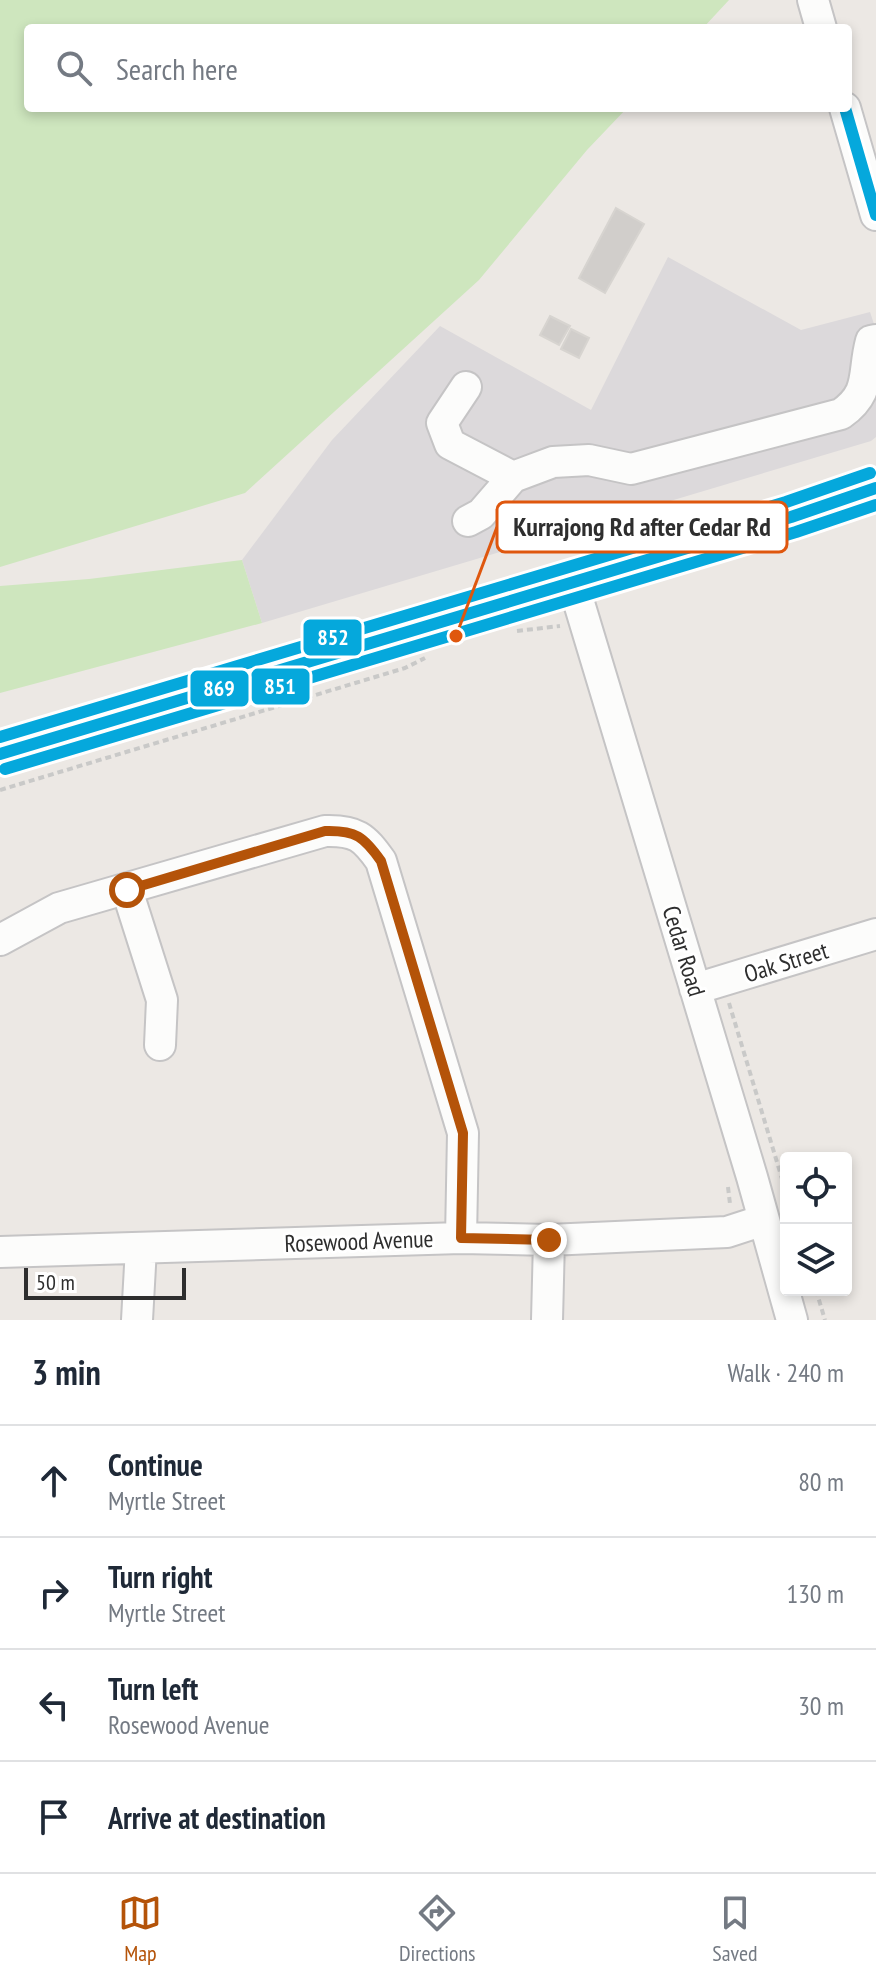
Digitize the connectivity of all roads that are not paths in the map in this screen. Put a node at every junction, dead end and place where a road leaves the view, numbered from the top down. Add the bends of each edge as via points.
1 (813, 0) edge
2 (820, 24) edge
3 (846, 112) edge
4 (876, 215) edge
5 (876, 340) edge
6 (466, 387) dead end
7 (513, 477) junction
8 (876, 488) edge
9 (468, 521) dead end
10 (573, 583) junction
11 (0, 754) edge
12 (127, 890) junction
13 (876, 934) edge
14 (0, 940) edge
15 (695, 989) junction
16 (160, 1045) dead end
17 (764, 1220) junction
18 (461, 1238) junction
19 (549, 1240) junction
20 (141, 1248) junction
21 (0, 1252) edge
22 (137, 1320) edge
23 (547, 1320) edge
24 (792, 1320) edge

1 - 2 street
3 - 4 street
5 - 7 street via 868,352 861,397 841,414 631,469 576,459
6 - 7 street via 442,423 450,444
7 - 9 street via 481,514
8 - 10 main road
10 - 11 main road
10 - 15 street, Cedar Road
12 - 14 street via 59,908
12 - 16 street via 162,1000
12 - 18 street via 325,831 345,830 366,840 381,861 463,1133
13 - 15 street, Oak Street
15 - 17 street, Cedar Road
17 - 19 street, Rosewood Avenue via 727,1232
17 - 24 street, Cedar Road
18 - 19 street, Rosewood Avenue
18 - 20 street, Rosewood Avenue
19 - 23 street
20 - 21 street, Rosewood Avenue
20 - 22 street

